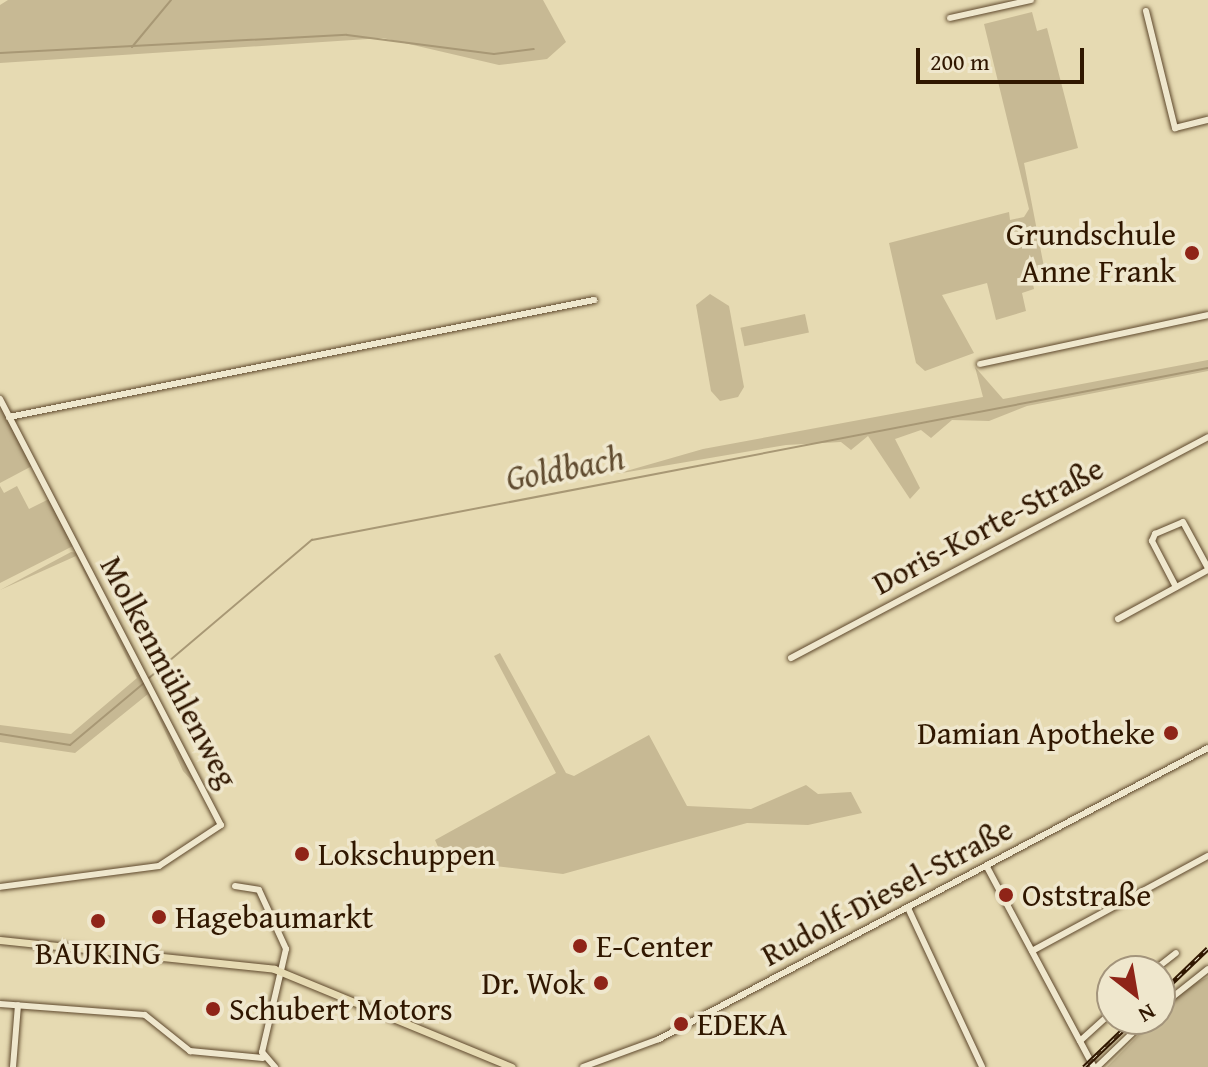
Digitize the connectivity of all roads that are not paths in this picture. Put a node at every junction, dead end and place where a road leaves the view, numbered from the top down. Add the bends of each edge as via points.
1 (1031, 0) edge
2 (1146, 11) dead end
3 (950, 18) dead end
4 (1208, 120) edge
5 (594, 300) dead end
6 (1208, 315) edge
7 (980, 364) dead end
8 (0, 399) edge
9 (9, 417) junction
10 (1208, 437) edge
11 (1208, 569) edge
12 (1176, 587) junction
13 (1118, 619) dead end
14 (791, 658) dead end
15 (1208, 748) edge
16 (1208, 856) edge
17 (987, 867) junction
18 (235, 886) dead end
19 (0, 887) edge
20 (908, 908) junction
21 (0, 940) edge
22 (1032, 951) junction
23 (1176, 953) dead end
24 (1173, 955) edge
25 (1208, 969) edge
26 (284, 972) junction
27 (1176, 994) edge
28 (0, 1004) edge
29 (18, 1005) junction
30 (1096, 1026) edge
31 (1130, 1035) edge
32 (1080, 1041) junction
33 (263, 1058) junction
34 (13, 1067) edge
35 (275, 1067) edge
36 (512, 1067) edge
37 (583, 1067) edge
38 (982, 1067) edge
39 (1095, 1067) edge

1 - 3 street
2 - 4 street via 1175,128
5 - 9 street
6 - 7 street
8 - 9 street, Molkenmühlenweg
9 - 19 street, Molkenmühlenweg via 219,817 218,832 159,866
10 - 14 street, Doris-Korte-Straße
11 - 12 street
11 - 12 street via 1183,522 1155,534 1152,541
12 - 13 street
15 - 17 street, Rudolf-Diesel-Straße
16 - 22 street
17 - 20 street, Rudolf-Diesel-Straße
17 - 22 street
18 - 26 street via 259,890 285,945
20 - 37 street, Rudolf-Diesel-Straße via 659,1039
20 - 38 street
21 - 26 main road
22 - 32 street
23 - 24 street
25 - 27 street
26 - 33 street
26 - 36 main road
28 - 29 street
29 - 33 street via 145,1015 182,1049
29 - 34 street
30 - 32 street
31 - 39 street
32 - 39 street
33 - 35 street

